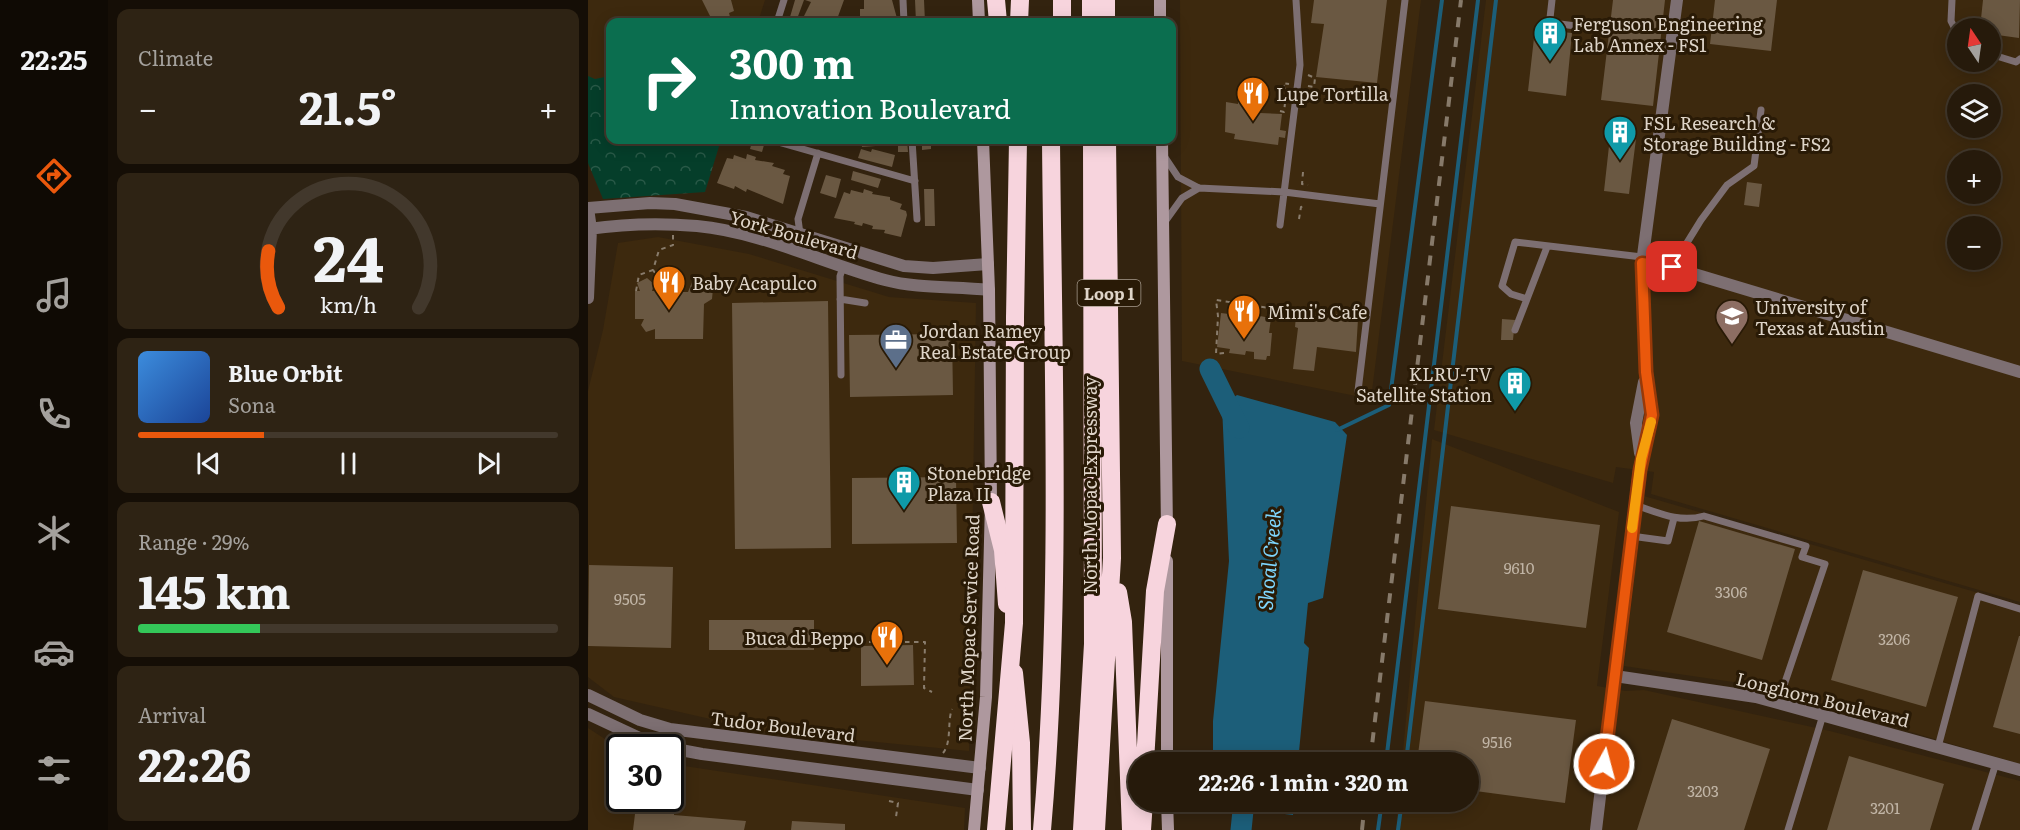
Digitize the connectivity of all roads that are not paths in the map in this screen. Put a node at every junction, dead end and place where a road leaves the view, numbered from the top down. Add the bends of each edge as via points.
1 (784, 0) edge
2 (903, 0) edge
3 (978, 0) edge
4 (996, 0) edge
5 (1020, 0) edge
6 (1051, 0) edge
7 (1062, 0) edge
8 (1091, 0) edge
9 (1106, 0) edge
10 (1160, 0) edge
11 (1296, 0) edge
12 (1405, 0) edge
13 (1552, 0) edge
14 (1677, 0) edge
15 (1952, 0) edge
16 (778, 18) edge
17 (904, 18) edge
18 (979, 18) edge
19 (998, 18) edge
20 (1019, 18) edge
21 (1051, 18) edge
22 (1062, 18) edge
23 (1091, 18) edge
24 (1106, 18) edge
25 (1160, 18) edge
26 (1951, 18) edge
27 (1592, 28) dead end
28 (2001, 57) edge
29 (2020, 59) edge
30 (1761, 110) dead end
31 (785, 144) edge
32 (912, 144) edge
33 (983, 144) edge
34 (1006, 144) edge
35 (1018, 144) edge
36 (1052, 144) edge
37 (1063, 144) edge
38 (1092, 144) edge
39 (1107, 144) edge
40 (1162, 144) edge
41 (818, 153) junction
42 (1162, 153) junction
43 (915, 181) junction
44 (1199, 188) junction
45 (1284, 192) junction
46 (1380, 204) junction
47 (588, 208) edge
48 (917, 219) dead end
49 (1162, 225) junction
50 (1280, 225) dead end
51 (590, 229) edge
52 (800, 234) junction
53 (1547, 248) junction
54 (794, 251) junction
55 (1015, 257) junction
56 (1642, 260) junction
57 (988, 264) junction
58 (843, 267) junction
59 (1672, 267) junction
60 (989, 290) junction
61 (588, 298) edge
62 (840, 299) junction
63 (1527, 299) junction
64 (865, 303) dead end
65 (1515, 330) dead end
66 (2020, 372) edge
67 (841, 375) dead end
68 (1358, 391) dead end
69 (991, 502) junction
70 (1635, 505) junction
71 (1674, 518) junction
72 (1167, 524) junction
73 (1631, 536) junction
74 (1112, 558) junction
75 (2020, 609) edge
76 (1615, 676) junction
77 (588, 695) edge
78 (1778, 703) junction
79 (588, 714) edge
80 (1823, 715) junction
81 (670, 729) junction
82 (631, 734) edge
83 (669, 734) edge
84 (1938, 747) junction
85 (684, 750) edge
86 (1146, 752) edge
87 (1167, 752) edge
88 (1996, 763) junction
89 (980, 768) junction
90 (2020, 770) edge
91 (978, 790) junction
92 (1143, 812) edge
93 (1167, 812) edge
94 (974, 830) edge
95 (996, 830) edge
96 (1022, 830) edge
97 (1042, 830) edge
98 (1053, 830) edge
99 (1082, 830) edge
100 (1096, 830) edge
101 (1131, 830) edge
102 (1142, 830) edge
103 (1168, 830) edge
104 (1596, 830) edge
105 (1788, 830) edge
106 (1975, 830) edge

1 - 16 lane
2 - 17 lane
3 - 18 main road
4 - 19 highway
5 - 20 highway
6 - 21 highway
7 - 22 highway
8 - 23 highway
9 - 24 highway
10 - 25 main road
11 - 45 lane via 1300,65
12 - 46 lane
13 - 27 lane via 1552,23
14 - 56 street
15 - 26 lane
28 - 29 lane via 2016,62
30 - 59 lane via 1754,166 1727,185
31 - 41 lane
32 - 43 lane
33 - 57 main road, North Mopac Service Road
34 - 55 highway
35 - 55 highway
36 - 97 highway, North Mopac Expressway / Loop 1 via 1054,594
37 - 98 highway via 1065,639
38 - 99 highway via 1093,644
39 - 74 highway, North Mopac Expressway / Loop 1
40 - 42 main road
41 - 43 lane
41 - 52 lane via 798,219
42 - 44 lane via 1178,177
42 - 49 main road
43 - 48 lane
44 - 45 lane
44 - 49 lane via 1182,198
45 - 46 lane
45 - 50 lane
46 - 68 lane
47 - 51 street
47 - 52 street, York Boulevard via 675,204 718,211
49 - 72 main road
51 - 54 street, York Boulevard via 698,226
51 - 61 street
52 - 54 street
52 - 57 street, York Boulevard via 904,266
53 - 56 lane
53 - 63 lane
53 - 63 lane via 1515,242 1502,286
54 - 58 street, York Boulevard
55 - 95 highway, bridge via 1014,623
56 - 59 street
56 - 70 street via 1646,372 1637,414 1641,459
57 - 60 main road, North Mopac Service Road
58 - 60 street, York Boulevard via 921,286
58 - 62 lane
59 - 66 street
60 - 69 main road, North Mopac Service Road
62 - 64 lane
62 - 67 lane
63 - 65 lane
69 - 89 main road, North Mopac Service Road via 986,697
69 - 96 highway via 1003,550 1020,732
70 - 71 lane
70 - 73 street
71 - 73 lane via 1668,541
71 - 78 lane via 1688,521 1704,516 1806,546 1802,557 1825,564
72 - 86 highway via 1155,591
72 - 87 main road
73 - 76 street
74 - 100 highway, North Mopac Expressway / Loop 1
74 - 101 highway via 1123,622
75 - 84 lane via 1978,596
76 - 78 street, Longhorn Boulevard
76 - 104 street
77 - 81 street, Tudor Boulevard via 640,720
78 - 80 street, Longhorn Boulevard
79 - 82 street
80 - 84 street, Longhorn Boulevard
80 - 105 lane
81 - 83 street
81 - 89 street, Tudor Boulevard
84 - 88 street, Longhorn Boulevard
85 - 91 street
88 - 90 street, Longhorn Boulevard
88 - 106 lane
89 - 91 main road, North Mopac Service Road
91 - 94 main road, North Mopac Service Road
92 - 102 highway
93 - 103 main road

